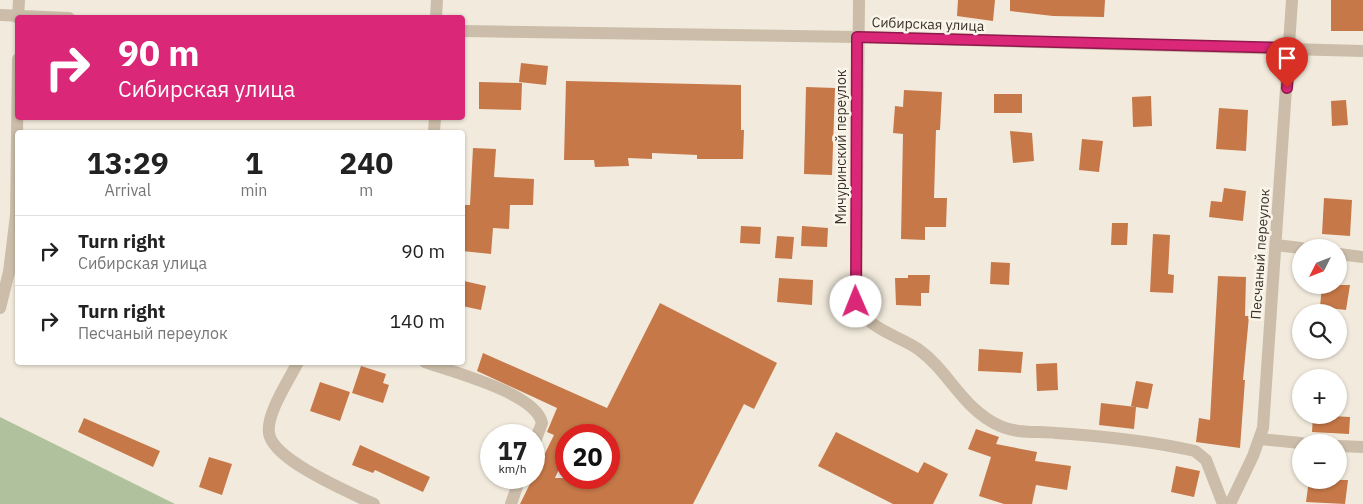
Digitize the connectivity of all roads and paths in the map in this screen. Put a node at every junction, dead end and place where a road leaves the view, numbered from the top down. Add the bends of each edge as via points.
1 (19, 0) edge
2 (437, 0) edge
3 (859, 0) edge
4 (1292, 0) edge
5 (0, 15) edge
6 (18, 15) edge
7 (436, 15) edge
8 (15, 17) edge
9 (465, 31) edge
10 (857, 37) junction
11 (1290, 48) junction
12 (1363, 51) edge
13 (15, 232) edge
14 (1276, 245) junction
15 (1292, 247) edge
16 (1348, 255) edge
17 (1363, 257) edge
18 (0, 308) edge
19 (296, 365) edge
20 (433, 365) edge
21 (542, 424) edge
22 (1260, 439) junction
23 (1292, 442) edge
24 (1347, 446) edge
25 (1363, 447) edge
26 (516, 489) edge
27 (374, 504) edge
28 (510, 504) edge
29 (1223, 504) edge
30 (1230, 504) edge

1 - 6 street
2 - 7 street
3 - 10 street, Мичуринский переулок
4 - 11 street, Песчаный переулок
5 - 8 street
9 - 10 street, Сибирская улица
10 - 11 street, Сибирская улица
10 - 29 street, Мичуринский переулок via 856,294 860,310 872,324 917,348 939,369 968,406 999,426 1028,433 1055,433 1195,451 1206,460
11 - 12 street, Сибирская улица
11 - 14 street, Песчаный переулок
13 - 18 street
14 - 15 street
14 - 22 street, Песчаный переулок
16 - 17 street
19 - 27 street via 274,410 270,437 311,474
20 - 21 street via 506,392 531,406
22 - 23 street
22 - 30 street, Песчаный переулок
24 - 25 street
26 - 28 street

